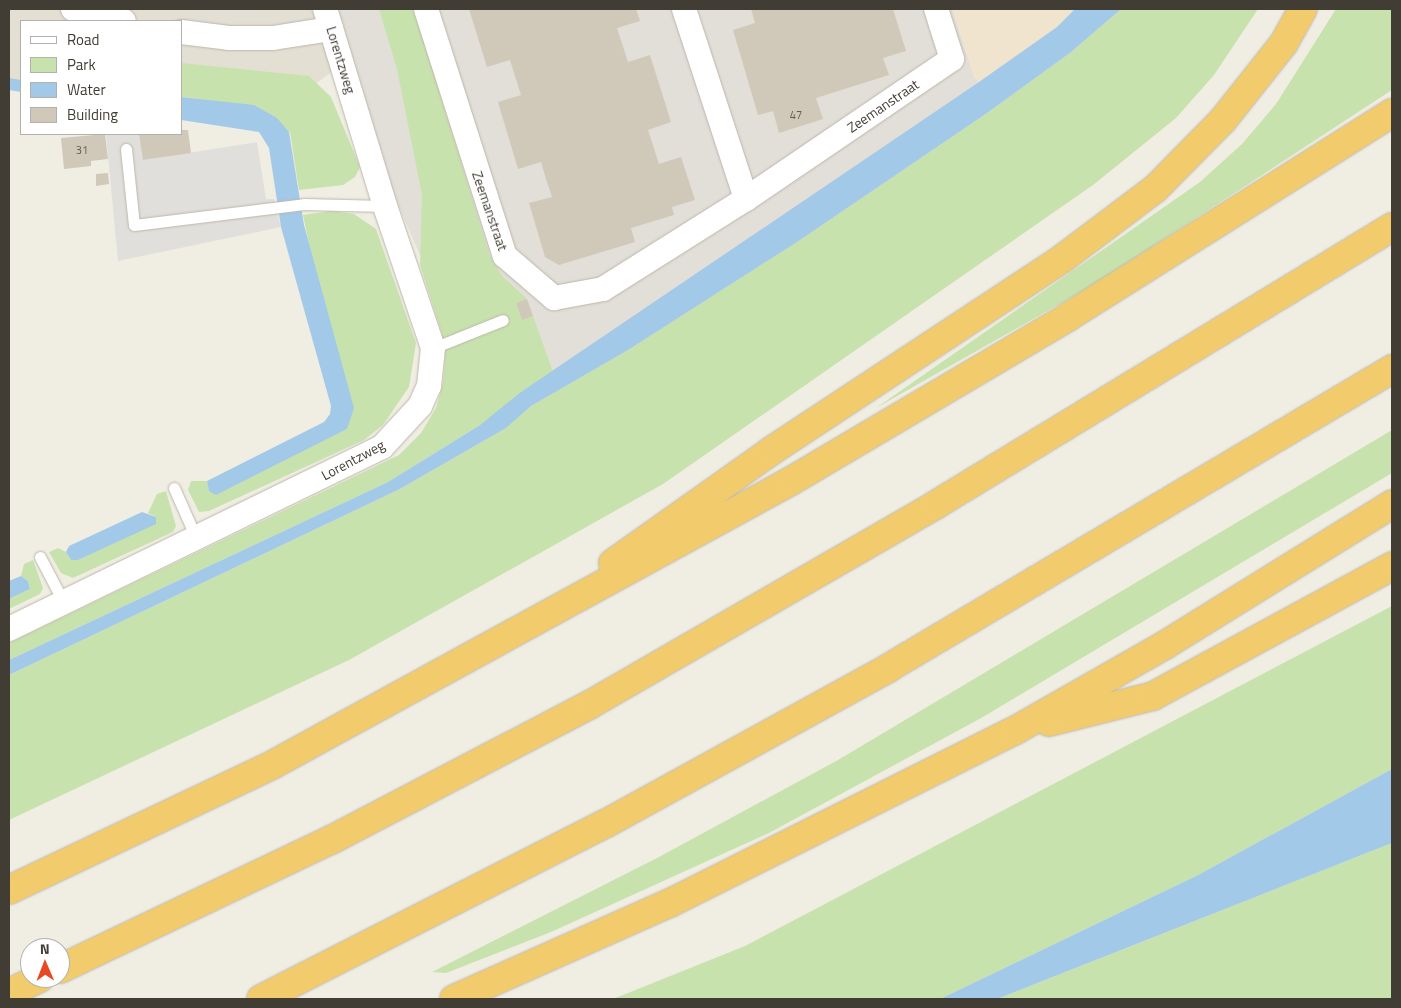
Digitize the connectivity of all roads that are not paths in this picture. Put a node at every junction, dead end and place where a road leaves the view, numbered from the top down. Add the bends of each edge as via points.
1 (73, 9) edge
2 (426, 9) edge
3 (684, 9) edge
4 (936, 9) edge
5 (1303, 9) edge
6 (328, 19) edge
7 (120, 20) edge
8 (182, 32) edge
9 (1392, 114) edge
10 (126, 149) dead end
11 (746, 199) junction
12 (385, 206) junction
13 (1392, 227) edge
14 (503, 320) dead end
15 (433, 348) junction
16 (1392, 369) edge
17 (174, 488) dead end
18 (1392, 504) edge
19 (197, 540) junction
20 (40, 557) dead end
21 (1392, 566) edge
22 (64, 603) junction
23 (9, 629) edge
24 (501, 642) junction
25 (1016, 730) junction
26 (9, 890) edge
27 (70, 964) edge
28 (261, 999) edge
29 (454, 999) edge

1 - 7 street
2 - 11 street, Zeemanstraat via 505,256 554,298 603,289
3 - 11 street
4 - 11 street, Zeemanstraat via 952,59
5 - 24 highway via 1284,44 1223,120 1155,189 1062,259 771,451
6 - 8 street via 273,38 229,38
6 - 12 street, Lorentzweg
9 - 24 highway via 1068,317 833,456
10 - 12 lane via 134,225 276,210 304,204
12 - 15 street, Lorentzweg
13 - 27 highway via 937,504 591,704 331,840
14 - 15 lane
15 - 19 street, Lorentzweg via 429,386 423,399 392,439 382,447
16 - 28 highway via 890,667 605,824
17 - 19 lane
18 - 25 highway via 1165,645
19 - 22 street, Lorentzweg
20 - 22 lane
21 - 25 highway via 1153,696
22 - 23 street, Lorentzweg
24 - 26 highway via 274,764
25 - 29 highway via 670,903

